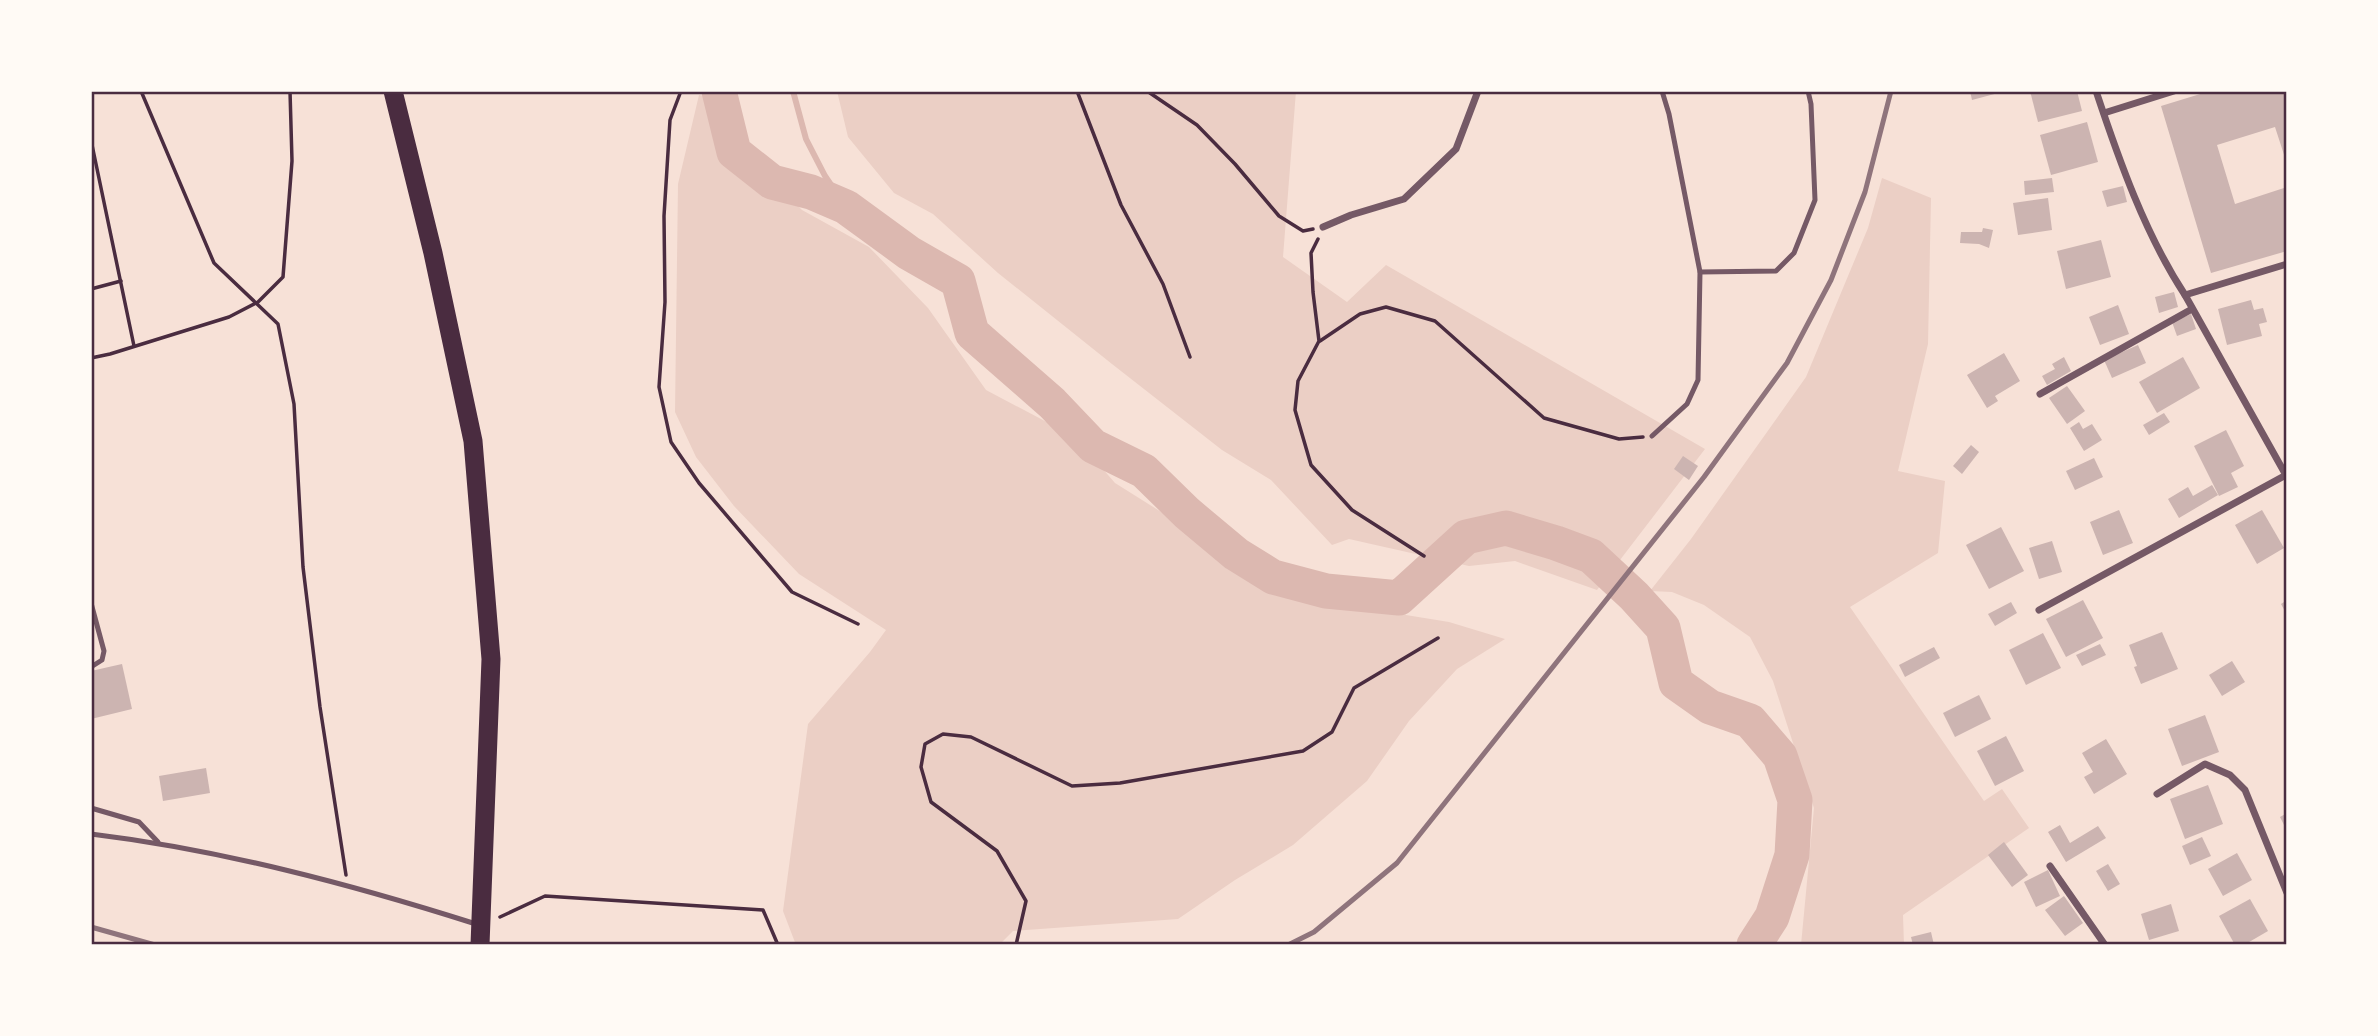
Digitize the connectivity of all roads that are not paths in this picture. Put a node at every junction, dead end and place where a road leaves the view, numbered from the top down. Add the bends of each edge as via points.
1 (393, 91) edge
2 (1478, 91) edge
3 (1662, 91) edge
4 (1808, 91) edge
5 (2096, 91) edge
6 (2174, 91) edge
7 (2104, 113) junction
8 (1323, 228) road end
9 (2287, 264) edge
10 (1700, 272) junction
11 (2185, 295) junction
12 (2192, 309) junction
13 (2040, 394) dead end
14 (1652, 436) road end
15 (2287, 476) edge
16 (91, 603) edge
17 (2039, 610) dead end
18 (91, 667) edge
19 (2157, 794) dead end
20 (91, 808) edge
21 (91, 834) edge
22 (158, 842) junction
23 (2050, 866) dead end
24 (2287, 893) edge
25 (480, 935) edge
26 (2105, 945) edge

1 - 25 highway via 474,441 491,659
2 - 8 street via 1455,149 1404,199
3 - 10 lane
4 - 10 lane via 1815,200 1794,253 1776,271
5 - 7 street
6 - 7 street
7 - 11 street via 2134,194
9 - 11 street
10 - 14 lane via 1698,380 1687,404
11 - 12 street
12 - 13 street
12 - 15 street
15 - 17 street
16 - 18 lane via 104,652 102,660
19 - 24 street via 2205,764 2230,775 2245,790
20 - 22 lane via 139,822
21 - 22 lane
22 - 25 lane via 347,884
23 - 26 street

